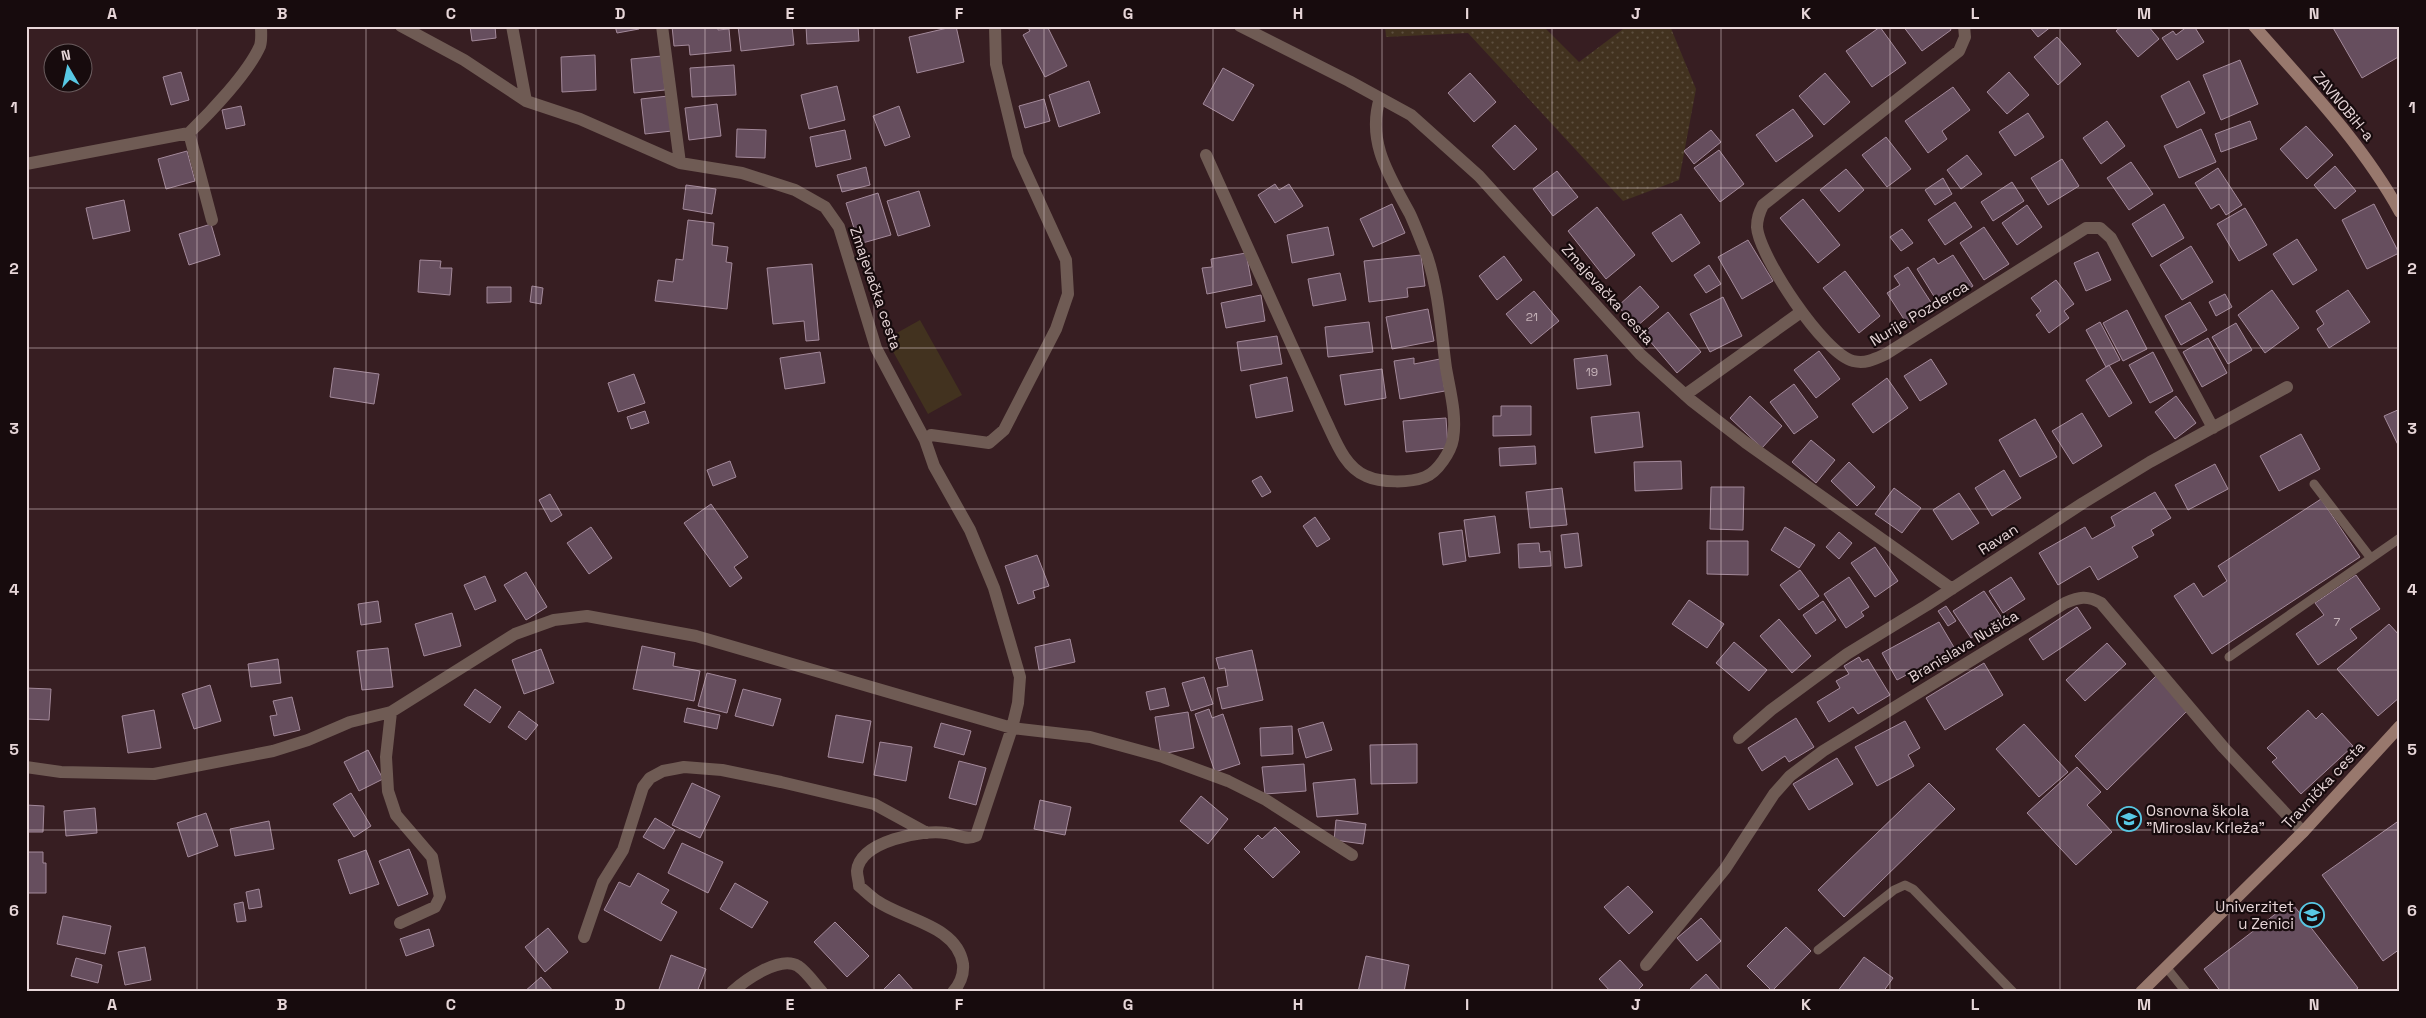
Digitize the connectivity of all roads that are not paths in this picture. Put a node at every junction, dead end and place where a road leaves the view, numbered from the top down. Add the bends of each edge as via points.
1 (261, 26) edge
2 (401, 26) edge
3 (512, 26) edge
4 (662, 26) edge
5 (995, 26) edge
6 (1240, 26) edge
7 (1964, 26) edge
8 (2254, 26) edge
9 (1380, 98) junction
10 (526, 101) junction
11 (189, 133) junction
12 (1206, 156) dead end
13 (680, 163) junction
14 (26, 164) edge
15 (2400, 212) edge
16 (212, 220) dead end
17 (1801, 312) junction
18 (2287, 387) dead end
19 (1685, 395) junction
20 (2213, 428) junction
21 (925, 440) junction
22 (2314, 484) dead end
23 (2400, 538) edge
24 (2400, 546) edge
25 (2382, 549) junction
26 (2370, 557) junction
27 (1952, 589) junction
28 (2229, 657) dead end
29 (392, 712) junction
30 (2400, 726) edge
31 (1012, 728) junction
32 (1739, 738) dead end
33 (26, 767) edge
34 (2303, 832) junction
35 (927, 833) junction
36 (1352, 855) dead end
37 (400, 923) dead end
38 (584, 937) dead end
39 (1818, 950) dead end
40 (1646, 965) dead end
41 (2166, 967) junction
42 (732, 992) edge
43 (822, 992) edge
44 (953, 992) edge
45 (2013, 992) edge
46 (2141, 992) edge
47 (2186, 992) edge

1 - 11 street via 261,44 249,64 209,115
2 - 10 street, Zmajevačka cesta via 464,60
3 - 10 street
4 - 13 street
5 - 21 street via 996,64 1018,155 1066,260 1068,294 1056,329 1004,430 988,443 931,435
6 - 9 street, Zmajevačka cesta
7 - 17 street, Nurije Pozderca via 1965,37 1959,51 1763,205 1757,229
8 - 15 main road, ZAVNOBiH-a via 2344,130
9 - 12 street via 1376,111 1377,140 1386,173 1411,216 1427,258 1435,290 1455,428 1451,452 1427,476 1382,480 1365,476 1346,461
9 - 19 street, Zmajevačka cesta via 1411,115 1479,176 1640,354
10 - 13 street, Zmajevačka cesta via 580,119
11 - 14 street
11 - 16 street
13 - 21 street, Zmajevačka cesta via 742,173 795,190 825,207 839,227 876,348
17 - 19 street
17 - 20 street, Nurije Pozderca via 1834,349 1852,361 1866,363 1886,354 2086,228 2100,228 2112,238
18 - 20 street, Ravan
19 - 27 street, Zmajevačka cesta via 1744,442
20 - 27 street, Ravan via 2083,503
21 - 31 street, Zmajevačka cesta via 934,466 970,530 994,588 1020,677
22 - 26 lane
23 - 25 lane
24 - 25 lane
25 - 26 lane
26 - 28 lane
27 - 32 street, Ravan via 1847,654
29 - 31 street via 515,634 554,620 587,616 696,636
29 - 33 street via 350,722 273,751 154,774 70,772
29 - 37 street via 386,757 388,792 396,815 432,857 440,897 435,907
30 - 34 main road, Travnička cesta
31 - 35 street, Zmajevačka cesta via 976,836 970,839 946,833
31 - 36 street via 1090,737 1228,781 1266,800
34 - 40 street, Branislava Nušića via 2224,748 2101,603 2090,597 2079,597 1822,751 1790,776 1774,794 1725,869
34 - 41 main road, Travnička cesta
35 - 38 street via 874,804 781,782 722,770 684,767 664,771 650,778 643,787 623,850 604,882
35 - 44 street via 881,843 865,856 857,870 859,886 877,902 945,935 954,944 962,957 964,973
39 - 45 lane via 1894,890 1905,885 1913,889
41 - 46 main road, Travnička cesta
41 - 47 lane
42 - 43 street via 766,968 786,963 797,966

